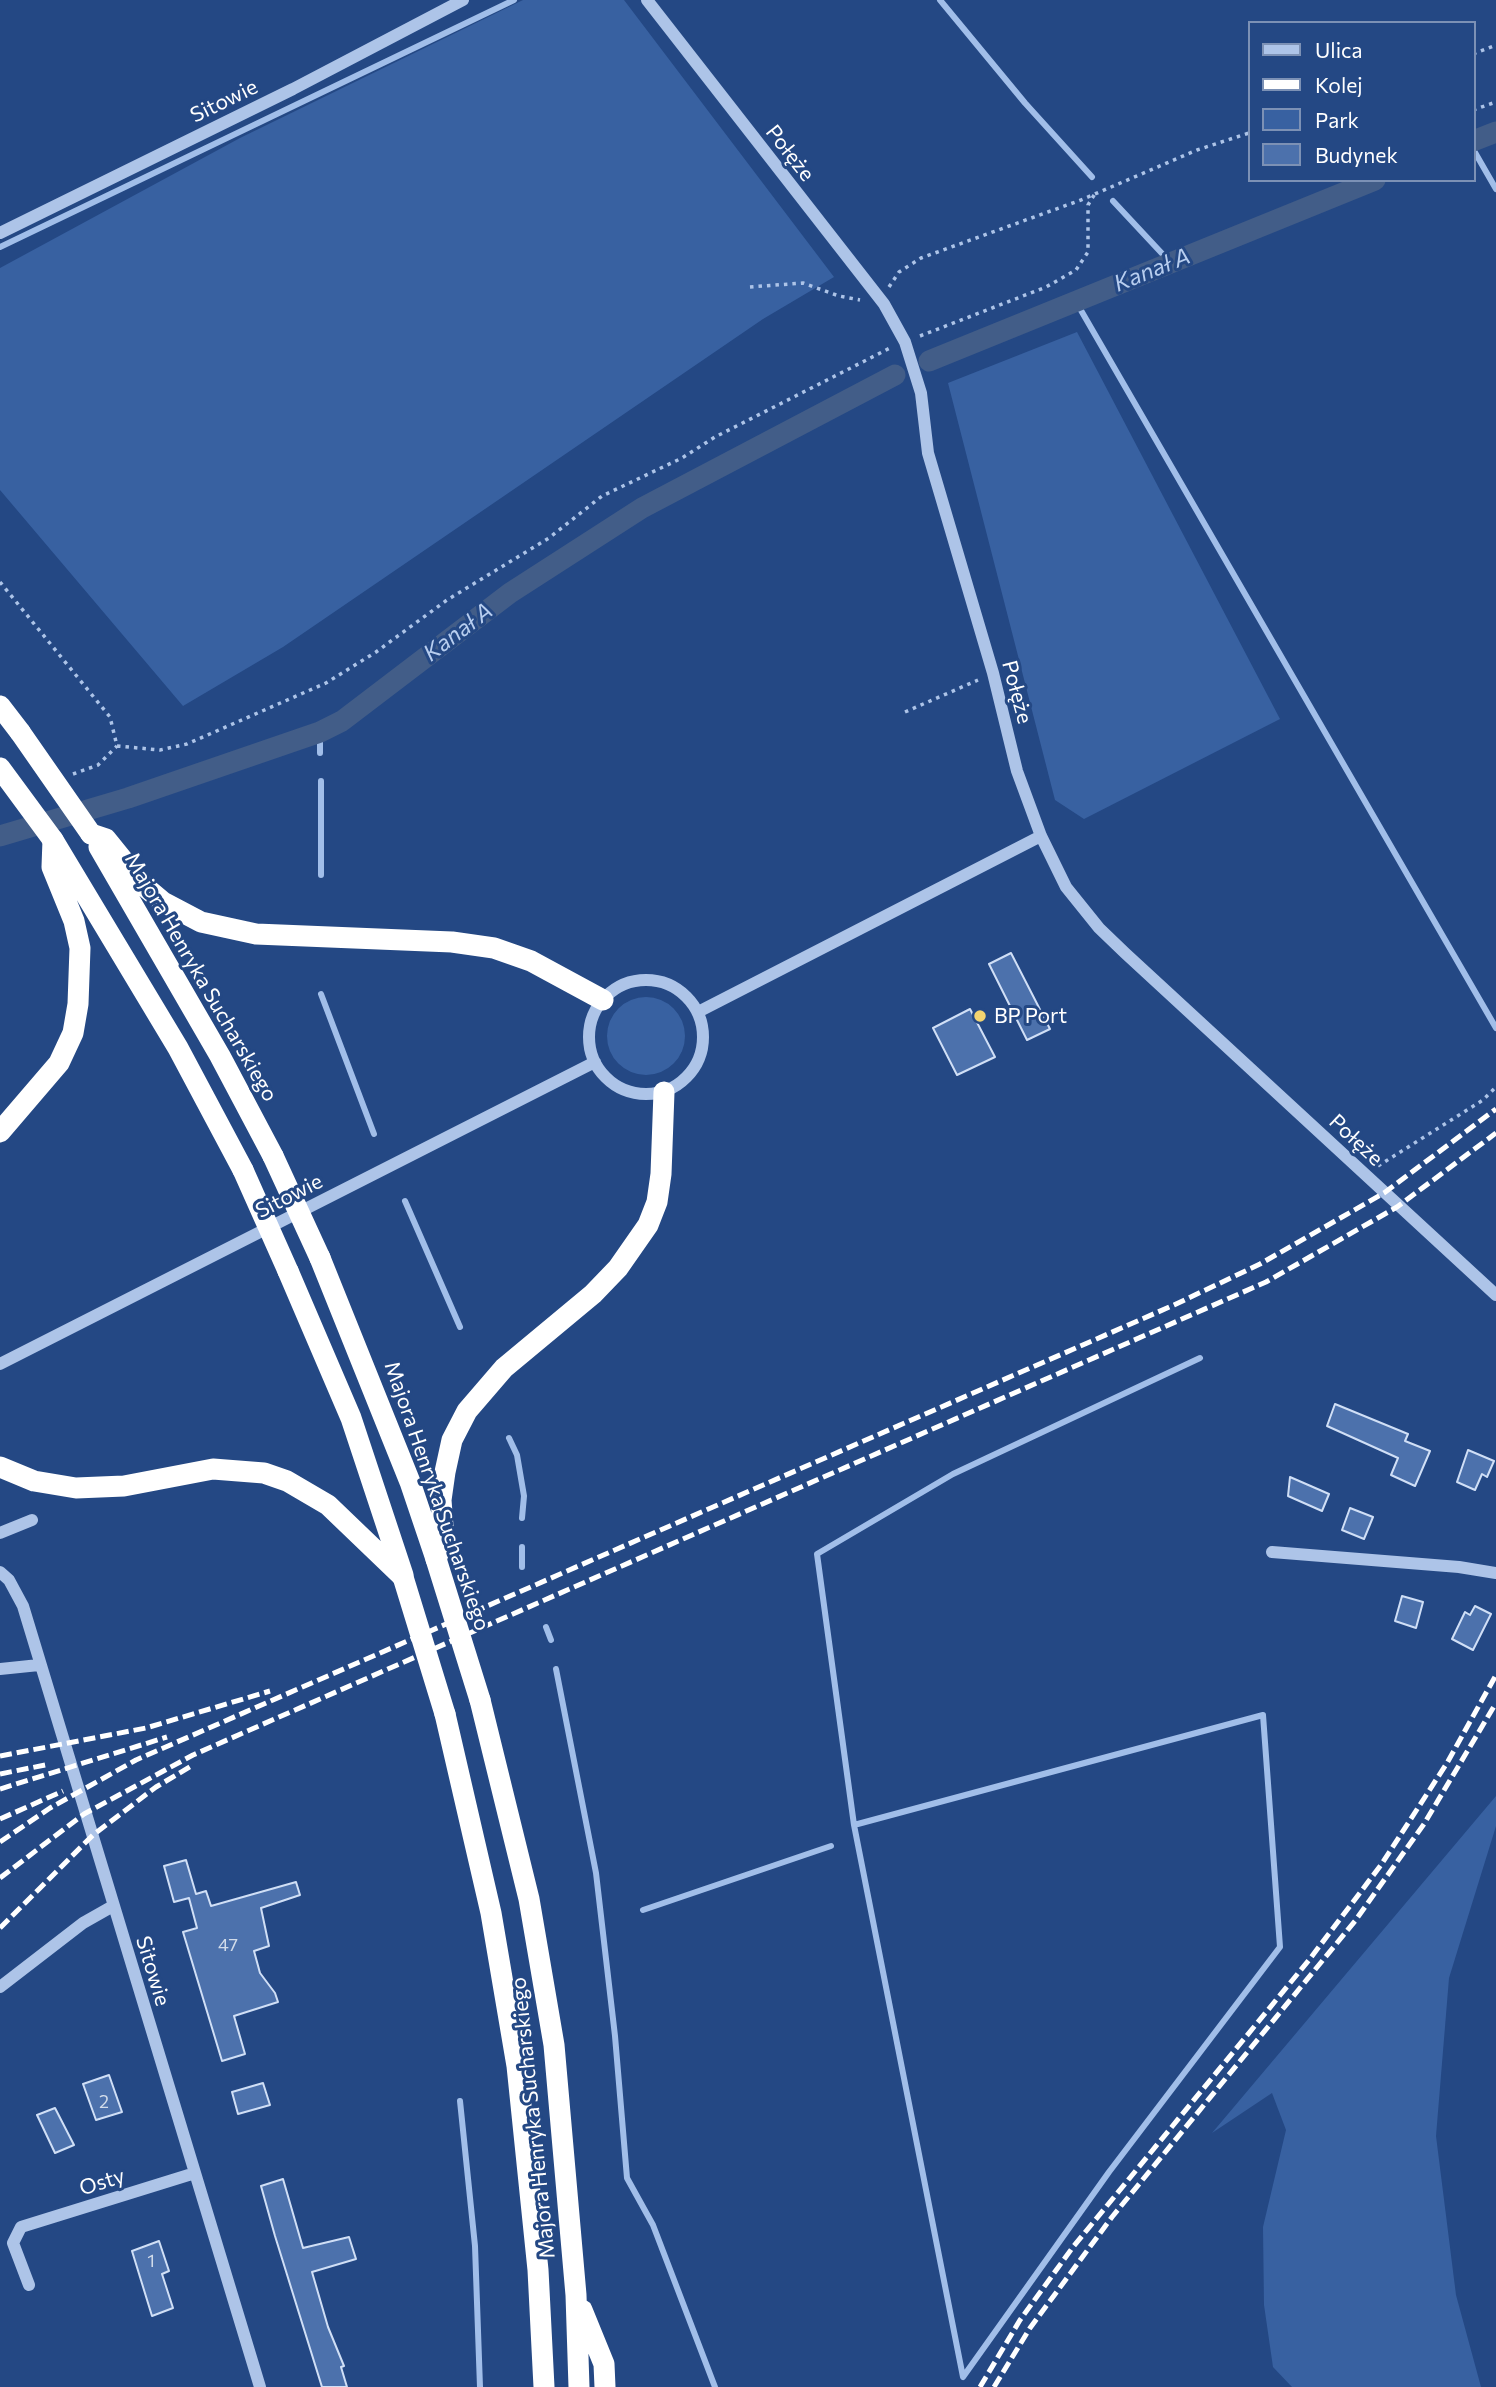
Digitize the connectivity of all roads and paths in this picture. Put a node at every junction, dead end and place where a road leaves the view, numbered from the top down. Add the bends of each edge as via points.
1 (463, 0) edge
2 (648, 0) edge
3 (1496, 46) edge
4 (1475, 53) edge
5 (1496, 102) edge
6 (1475, 109) edge
7 (1248, 133) edge
8 (1096, 192) junction
9 (0, 233) edge
10 (750, 287) dead end
11 (884, 304) junction
12 (905, 342) junction
13 (0, 582) edge
14 (993, 673) junction
15 (0, 706) edge
16 (905, 712) dead end
17 (0, 768) edge
18 (91, 834) junction
19 (1041, 836) junction
20 (52, 840) junction
21 (603, 1000) junction
22 (698, 1012) junction
23 (595, 1062) junction
24 (1496, 1087) edge
25 (664, 1092) junction
26 (0, 1132) edge
27 (1365, 1175) junction
28 (1496, 1295) edge
29 (0, 1364) edge
30 (0, 1467) edge
31 (32, 1520) dead end
32 (0, 1533) edge
33 (1272, 1552) dead end
34 (436, 1559) junction
35 (0, 1572) edge
36 (1496, 1573) edge
37 (403, 1577) junction
38 (39, 1665) junction
39 (0, 1669) edge
40 (113, 1906) junction
41 (0, 1987) edge
42 (195, 2173) junction
43 (29, 2284) dead end
44 (576, 2295) junction
45 (260, 2387) edge
46 (544, 2387) edge
47 (579, 2387) edge
48 (605, 2387) edge

1 - 9 street, Sitowie
2 - 11 street, Połęże
3 - 4 path
5 - 6 path
7 - 8 path
8 - 11 path via 921,258 899,272
8 - 12 path via 1088,205 1088,252 1076,270 1046,287
10 - 11 path via 803,282 839,296
11 - 12 street, Połęże
12 - 13 path via 602,496 549,538 326,682 187,744 160,750 117,746 110,718
12 - 14 street, Połęże via 921,393 928,453
14 - 16 path
14 - 19 street, Połęże via 1017,771
15 - 18 highway, Majora Henryka Sucharskiego, bridge
17 - 20 highway, Majora Henryka Sucharskiego, bridge
18 - 21 highway via 106,839 144,887 201,922 256,934 452,942 494,948 531,961
18 - 34 highway, Majora Henryka Sucharskiego, bridge via 273,1156 401,1457
19 - 22 street
19 - 27 street, Połęże via 1066,887 1099,928
20 - 26 highway via 52,867 80,948 73,1033 59,1063
20 - 37 highway, Majora Henryka Sucharskiego, bridge via 141,983 243,1170 351,1418
21 - 22 street via 635,981 660,982 682,992
21 - 23 street via 589,1036
22 - 25 street via 703,1025 701,1053 688,1077
23 - 25 street via 624,1090
23 - 29 street, Sitowie
24 - 27 path via 1483,1100
25 - 34 highway via 662,1174 648,1225 610,1277 504,1368 467,1411 445,1472 444,1539
27 - 28 street, Połęże
30 - 37 highway via 76,1488 124,1486 213,1469 264,1473 328,1504
31 - 32 street
33 - 36 street
34 - 44 highway, Majora Henryka Sucharskiego, bridge via 480,1700 529,1899 554,2045
35 - 38 street, Sitowie via 23,1606
37 - 46 highway, Majora Henryka Sucharskiego, bridge via 445,1714 485,1887 517,2066 537,2257
38 - 39 street
38 - 40 street, Sitowie
40 - 41 street via 83,1923
40 - 42 street, Sitowie
42 - 43 street, Osty via 21,2227 13,2243
42 - 45 street, Sitowie
44 - 47 highway, Majora Henryka Sucharskiego
44 - 48 highway via 604,2364

